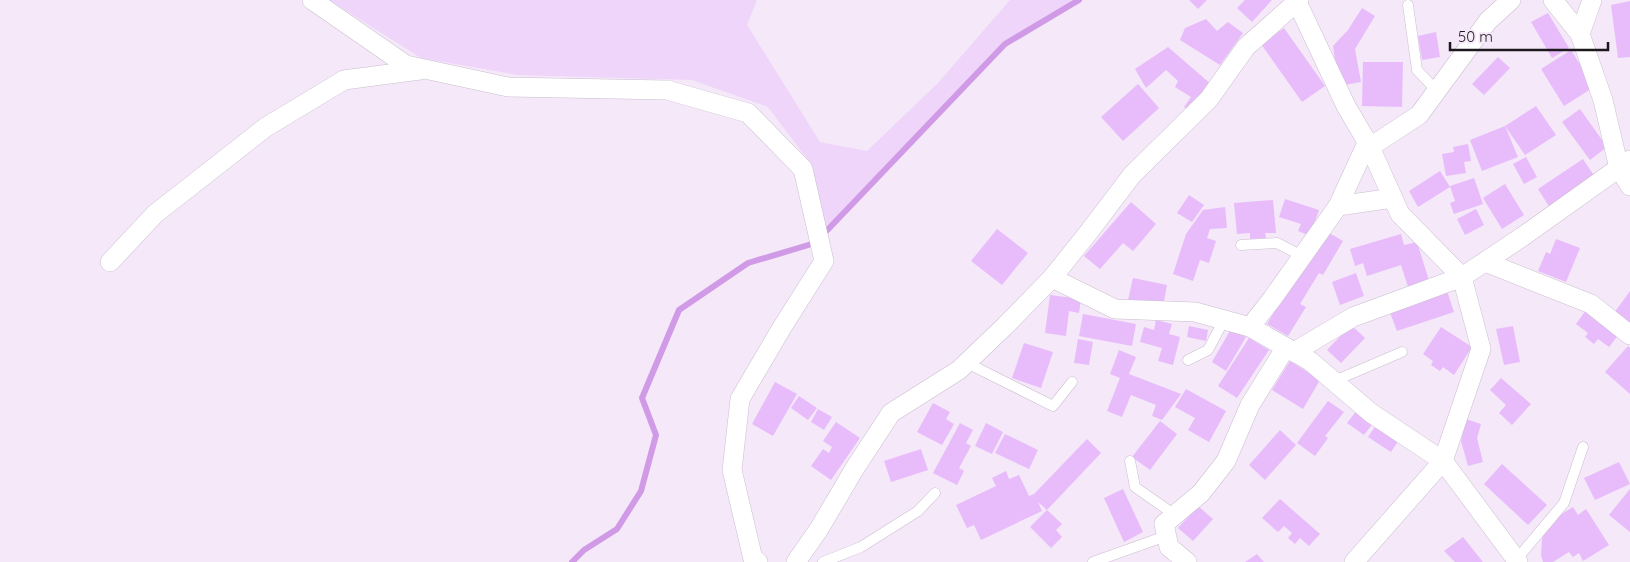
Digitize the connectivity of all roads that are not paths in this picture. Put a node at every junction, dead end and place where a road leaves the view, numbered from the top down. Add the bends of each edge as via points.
1 (312, 0) edge
2 (1511, 0) edge
3 (1553, 0) edge
4 (1592, 0) edge
5 (1298, 1) edge
6 (1408, 5) dead end
7 (1580, 34) junction
8 (426, 69) junction
9 (1436, 90) junction
10 (1369, 145) junction
11 (1624, 164) edge
12 (1630, 186) edge
13 (1393, 198) junction
14 (1338, 206) junction
15 (1241, 245) dead end
16 (1302, 256) junction
17 (110, 262) dead end
18 (1485, 262) junction
19 (1462, 277) junction
20 (1052, 278) junction
21 (1224, 320) junction
22 (1250, 327) junction
23 (1630, 335) edge
24 (1290, 350) junction
25 (1402, 352) dead end
26 (1188, 360) dead end
27 (967, 363) junction
28 (1334, 381) junction
29 (1072, 382) dead end
30 (1583, 448) dead end
31 (1130, 461) dead end
32 (1443, 461) junction
33 (935, 493) dead end
34 (1175, 515) junction
35 (1166, 536) junction
36 (1516, 561) edge
37 (758, 562) edge
38 (796, 562) edge
39 (823, 562) edge
40 (1093, 562) edge
41 (1187, 562) edge
42 (1354, 562) edge

1 - 8 street via 406,65
2 - 9 street via 1488,21
3 - 7 street
4 - 7 street
5 - 10 street via 1346,106
5 - 20 street via 1246,47 1209,99 1132,174
6 - 9 lane via 1417,70
7 - 11 street
8 - 17 street via 344,80 266,127 155,214
8 - 37 street via 508,87 667,90 748,113 803,168 824,261 740,398 732,470 753,559
9 - 10 street via 1418,115
10 - 13 street
10 - 14 street
11 - 12 street
11 - 18 street
13 - 14 street
13 - 19 street via 1400,214
14 - 16 street
15 - 16 lane via 1277,243
16 - 22 street
18 - 19 street
18 - 23 street via 1591,304
19 - 24 street via 1353,317
19 - 32 street via 1481,349
20 - 21 street via 1115,309 1195,312
20 - 27 street
21 - 22 street
21 - 26 lane via 1208,350
22 - 24 street
24 - 28 street via 1310,361
24 - 34 street via 1250,405 1226,461 1201,493
25 - 28 lane
27 - 29 lane via 1053,406
27 - 38 street via 891,413
28 - 32 street via 1371,413
30 - 36 lane via 1564,504
31 - 34 lane via 1135,487
32 - 36 street
32 - 42 street
33 - 39 lane via 918,511 869,542
34 - 35 street via 1164,524
35 - 40 lane
35 - 41 street via 1168,547

